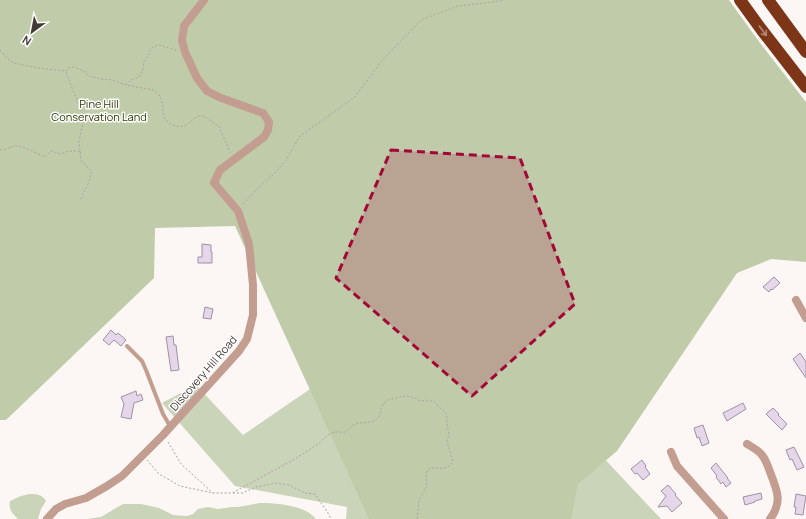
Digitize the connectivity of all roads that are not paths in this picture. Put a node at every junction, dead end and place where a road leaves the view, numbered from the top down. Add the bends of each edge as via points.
1 (204, 0) edge
2 (740, 0) edge
3 (768, 0) edge
4 (806, 52) edge
5 (806, 87) edge
6 (796, 300) dead end
7 (806, 318) edge
8 (127, 346) dead end
9 (170, 427) junction
10 (747, 444) dead end
11 (672, 452) dead end
12 (47, 519) edge
13 (724, 519) edge
14 (770, 519) edge

1 - 9 street, Discovery Hill Road via 184,26 182,40 197,78 207,91 263,113 269,122 264,137 220,170 214,183 238,211 249,244 253,315 247,339
2 -> 5 highway
3 - 4 highway
6 - 7 street
8 - 9 lane via 142,362
9 - 12 street, Discovery Hill Road via 122,476 86,498 56,509
10 - 14 street via 761,453 776,488 777,507
11 - 13 street via 677,466

